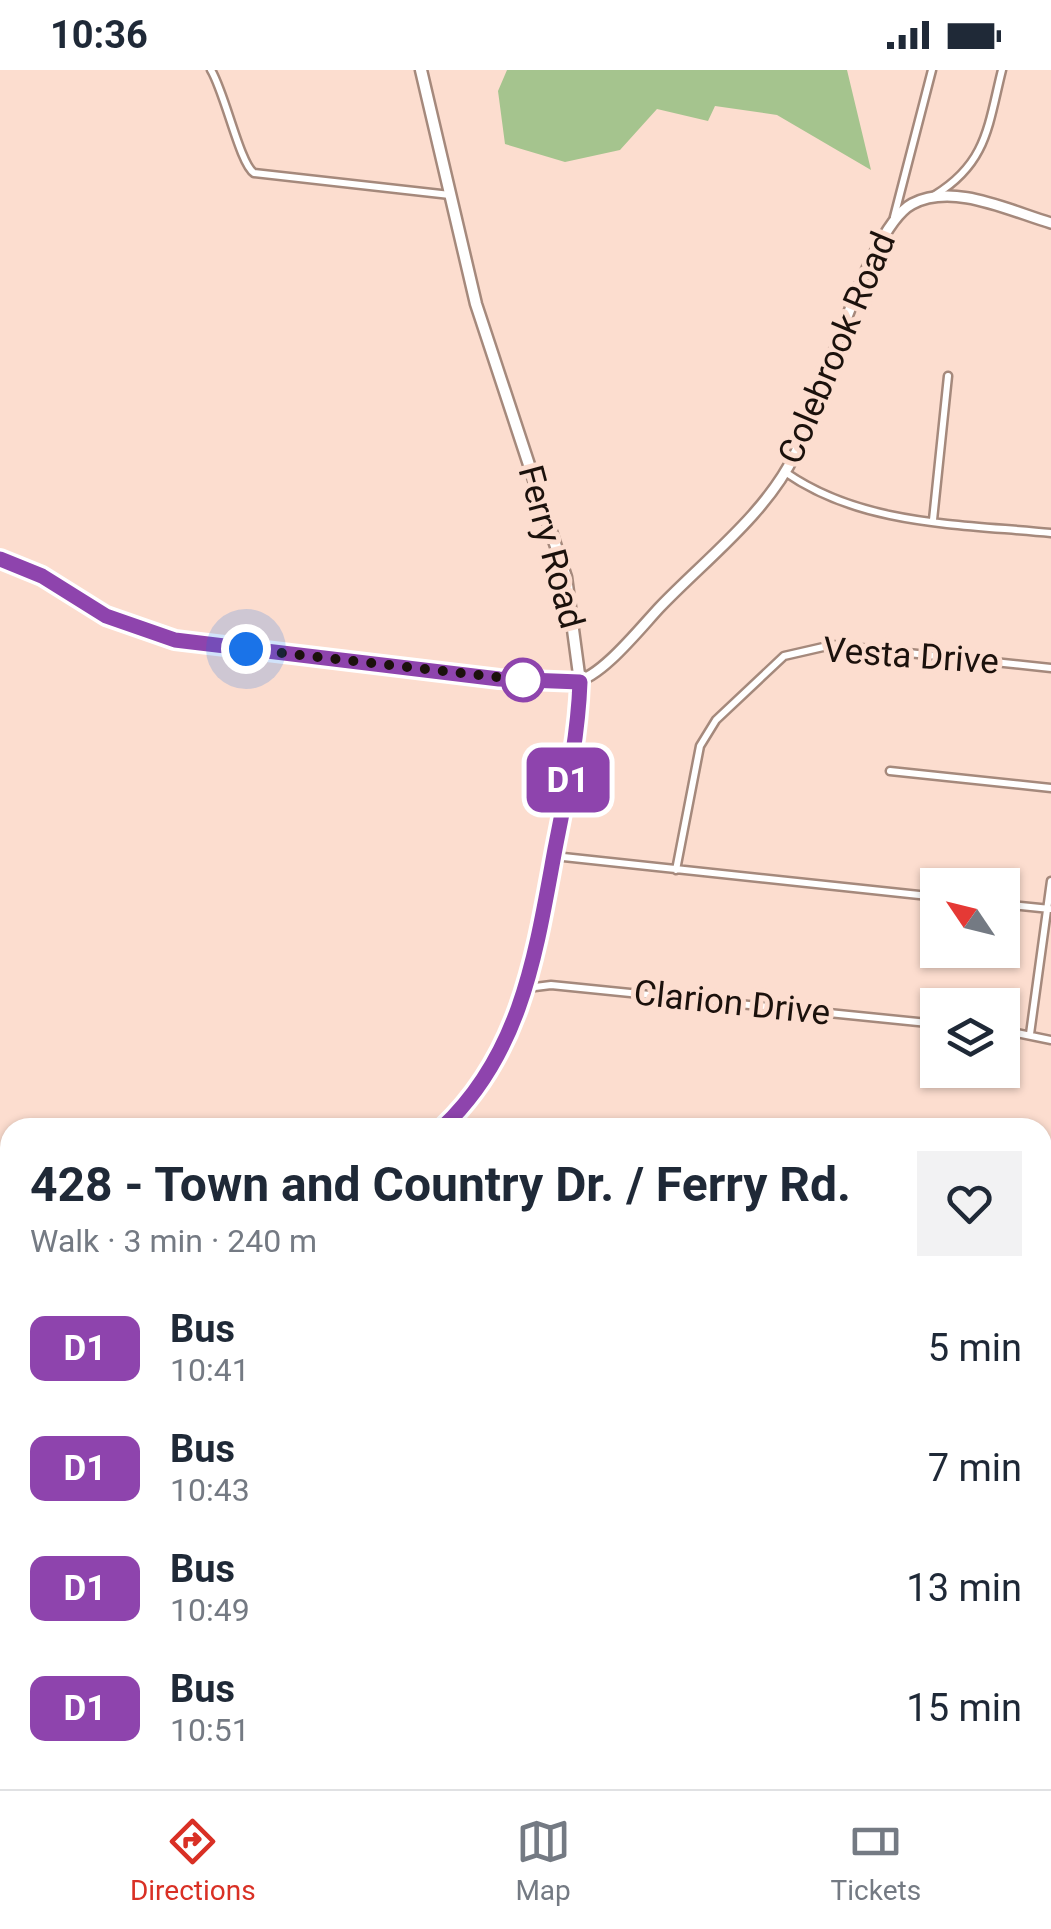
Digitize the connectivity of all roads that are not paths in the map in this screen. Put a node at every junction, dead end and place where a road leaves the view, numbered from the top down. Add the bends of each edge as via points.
1 (211, 70) edge
2 (421, 70) edge
3 (932, 70) edge
4 (1002, 70) edge
5 (450, 195) junction
6 (930, 198) junction
7 (894, 217) junction
8 (1051, 223) edge
9 (948, 376) dead end
10 (785, 472) junction
11 (932, 520) junction
12 (1051, 533) edge
13 (0, 559) edge
14 (1051, 668) edge
15 (580, 682) junction
16 (890, 771) dead end
17 (1051, 788) edge
18 (554, 856) junction
19 (676, 870) junction
20 (1051, 881) edge
21 (920, 895) edge
22 (1020, 906) edge
23 (1049, 908) edge
24 (527, 988) junction
25 (920, 1022) edge
26 (1020, 1033) edge
27 (1030, 1034) junction
28 (1051, 1040) edge
29 (450, 1118) edge

1 - 5 street via 245,165 254,172
2 - 5 main road, Ferry Road
3 - 7 street
4 - 6 street via 977,159
5 - 15 main road, Ferry Road via 481,319 566,576
6 - 7 street, Colebrook Road
6 - 8 street, Colebrook Road via 972,200
7 - 10 street, Colebrook Road via 875,248
9 - 11 street
10 - 11 street via 850,506
10 - 15 street, Colebrook Road via 618,652
11 - 12 street
13 - 15 street via 106,616 175,640 499,679
14 - 19 street, Vesta Drive via 832,645 784,656 716,720 700,746
15 - 18 main road, Ferry Road
16 - 17 street
18 - 19 street
18 - 24 main road, Ferry Road
19 - 21 street
20 - 23 street
22 - 23 street
23 - 27 street
24 - 25 street, Clarion Drive via 552,985
24 - 29 main road, Ferry Road via 494,1066
26 - 27 street
27 - 28 street

